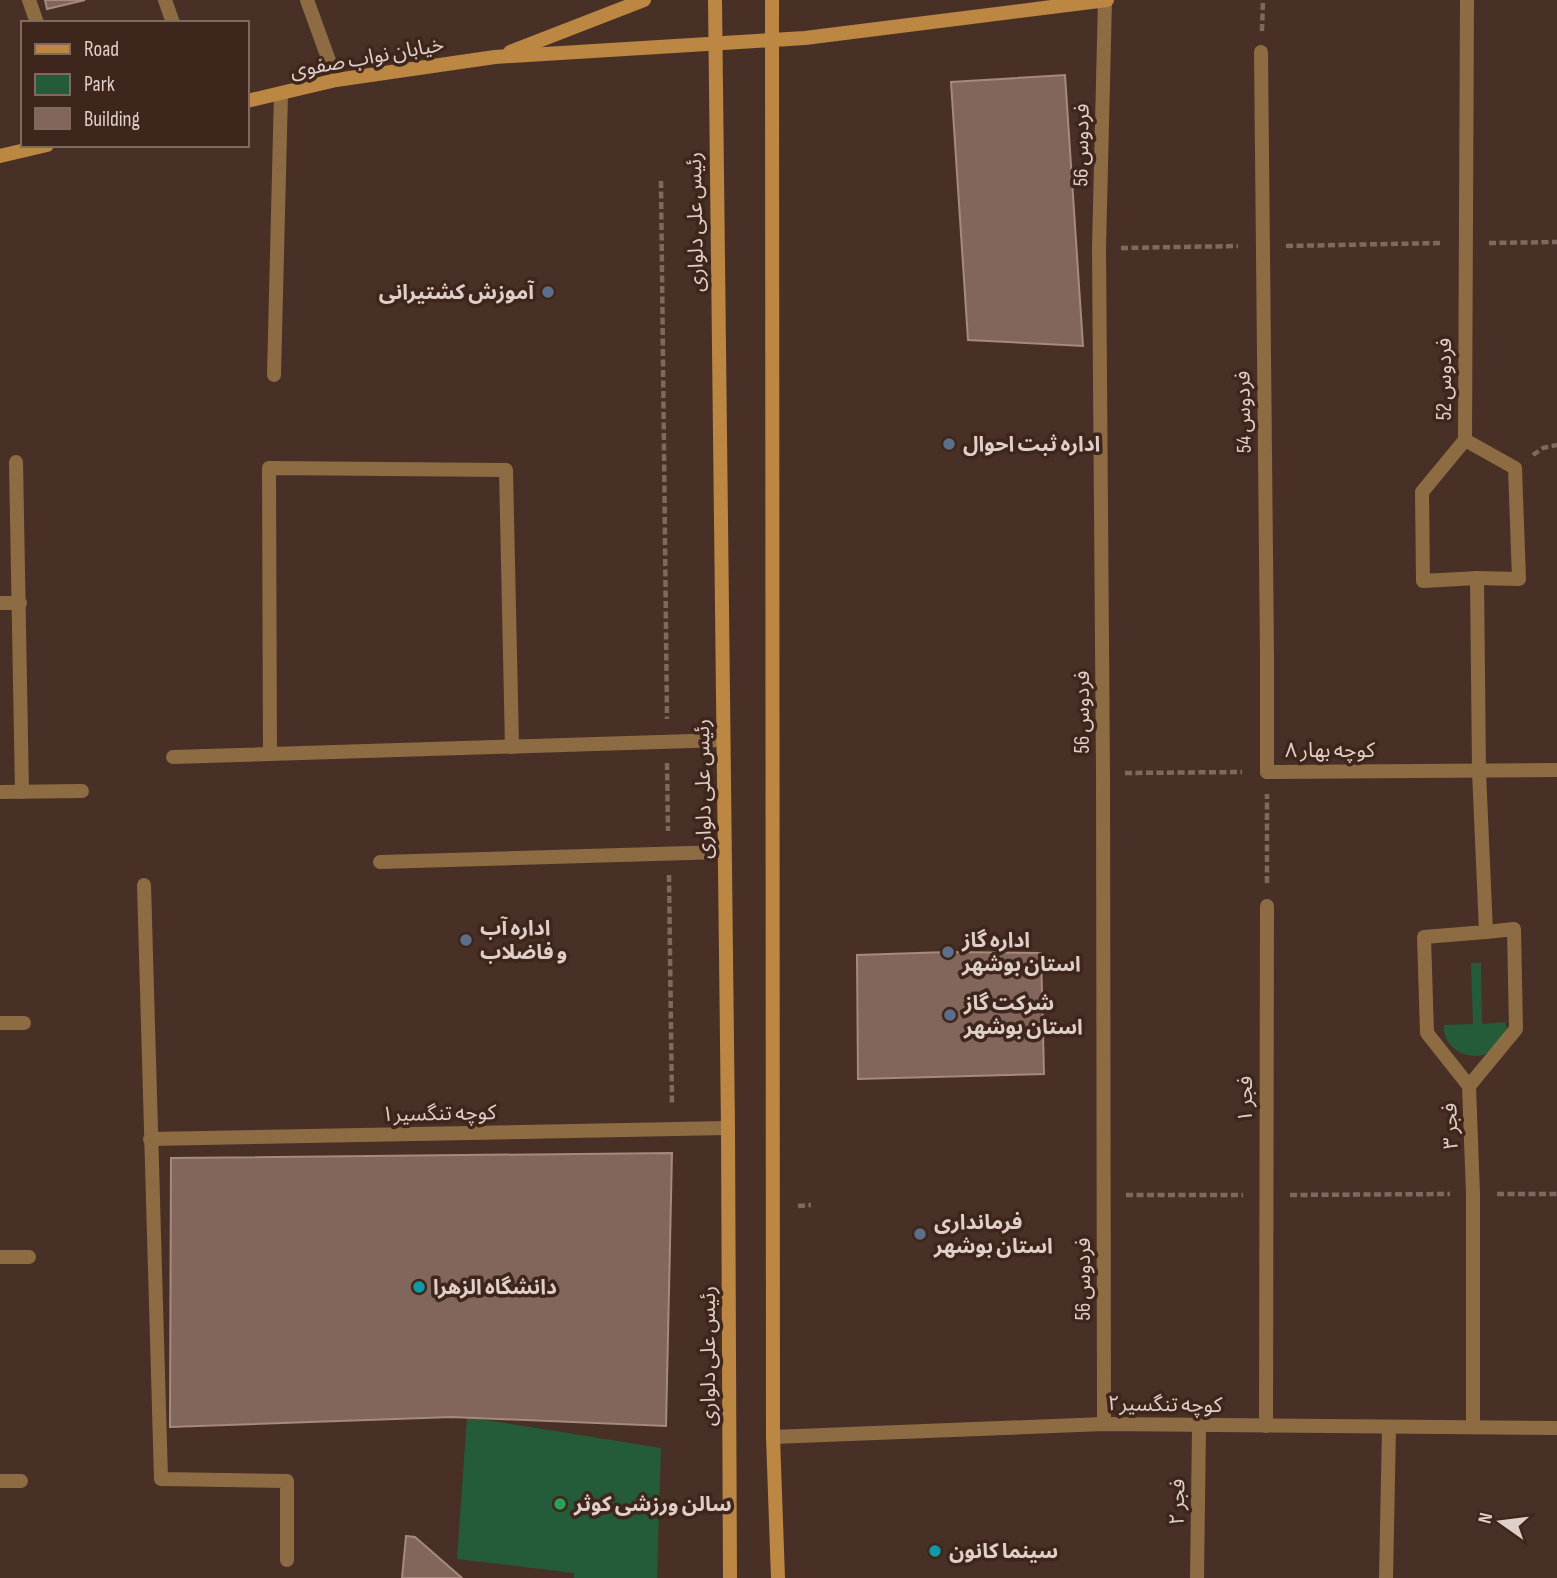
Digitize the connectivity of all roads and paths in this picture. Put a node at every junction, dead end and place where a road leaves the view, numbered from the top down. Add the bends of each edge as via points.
1 (29, 0) edge
2 (165, 0) edge
3 (307, 0) edge
4 (644, 0) edge
5 (715, 0) edge
6 (772, 0) edge
7 (1106, 0) edge
8 (1467, 0) edge
9 (36, 21) edge
10 (172, 21) edge
11 (772, 41) junction
12 (714, 44) junction
13 (1261, 52) dead end
14 (495, 57) junction
15 (336, 80) junction
16 (281, 93) junction
17 (248, 101) edge
18 (38, 147) edge
19 (0, 156) edge
20 (661, 181) dead end
21 (1557, 242) edge
22 (1466, 243) junction
23 (274, 375) dead end
24 (1465, 440) junction
25 (16, 462) dead end
26 (1477, 578) junction
27 (0, 603) edge
28 (20, 603) junction
29 (723, 740) junction
30 (667, 743) junction
31 (512, 747) junction
32 (270, 754) junction
33 (173, 757) dead end
34 (1557, 770) edge
35 (1479, 771) junction
36 (1267, 772) junction
37 (1103, 773) junction
38 (82, 791) dead end
39 (0, 792) edge
40 (22, 792) junction
41 (724, 852) junction
42 (669, 853) junction
43 (380, 862) dead end
44 (144, 885) dead end
45 (1267, 906) joint
46 (1486, 932) junction
47 (0, 1023) edge
48 (24, 1023) dead end
49 (1469, 1086) junction
50 (728, 1128) junction
51 (672, 1130) junction
52 (150, 1139) junction
53 (1473, 1194) junction
54 (1557, 1194) edge
55 (0, 1258) edge
56 (29, 1258) dead end
57 (1104, 1424) junction
58 (1199, 1426) junction
59 (1266, 1426) junction
60 (1389, 1427) junction
61 (1473, 1427) junction
62 (1557, 1428) edge
63 (773, 1437) junction
64 (0, 1481) edge
65 (21, 1481) dead end
66 (287, 1560) dead end
67 (730, 1578) edge
68 (779, 1578) edge
69 (1197, 1578) edge
70 (1386, 1578) edge

1 - 9 street
2 - 10 street
3 - 15 street
4 - 14 main road, خیابان نواب صفوی
5 - 12 main road, رئیس علی دلواری
6 - 11 main road
7 - 11 main road, خیابان نواب صفوی
7 - 37 street, فردوس 56 via 1099,248
8 - 22 street, فردوس 52
11 - 12 main road, خیابان نواب صفوی
11 - 63 main road
12 - 14 main road, خیابان نواب صفوی
12 - 29 main road, رئیس علی دلواری
13 - 36 street, فردوس 54
14 - 15 main road, خیابان نواب صفوی
15 - 16 main road, خیابان نواب صفوی
16 - 17 main road, خیابان نواب صفوی
16 - 23 street
18 - 19 main road
20 - 30 path
21 - 22 path
22 - 24 street, فردوس 52
24 - 26 street via 1515,468 1519,579
24 - 26 street, فردوس 52 via 1422,492 1423,581
25 - 28 street
26 - 35 street
27 - 28 street
28 - 40 street
29 - 30 street
29 - 41 main road, رئیس علی دلواری
30 - 31 street
30 - 42 path
31 - 32 street
31 - 32 street via 506,470 269,468
32 - 33 street
34 - 35 street, کوچه بهار ۸
35 - 36 street, کوچه بهار ۸
35 - 46 street
36 - 37 path, کوچه بهار ۸
36 - 45 path
37 - 57 street, فردوس 56
38 - 40 street
39 - 40 street
41 - 42 street
41 - 50 main road, رئیس علی دلواری
42 - 43 street
42 - 51 path
44 - 52 street
45 - 59 street, فجر ۱
46 - 49 street via 1514,929 1516,1029
46 - 49 street, فجر ۳ via 1424,937 1427,1033
47 - 48 street
49 - 53 street, فجر ۳
50 - 51 street, کوچه تنگسیر۱
50 - 67 main road, رئیس علی دلواری
51 - 52 street, کوچه تنگسیر۱
52 - 66 street via 161,1479 287,1481
53 - 54 path
53 - 61 street, فجر ۳
55 - 56 street
57 - 58 street, کوچه تنگسیر۲
57 - 63 street, کوچه تنگسیر۲
58 - 59 street, کوچه تنگسیر۲
58 - 69 street, فجر ۲
59 - 60 street, کوچه تنگسیر۲
60 - 61 street, کوچه تنگسیر۲
60 - 70 street
61 - 62 street, کوچه تنگسیر۲
63 - 68 main road
64 - 65 street

